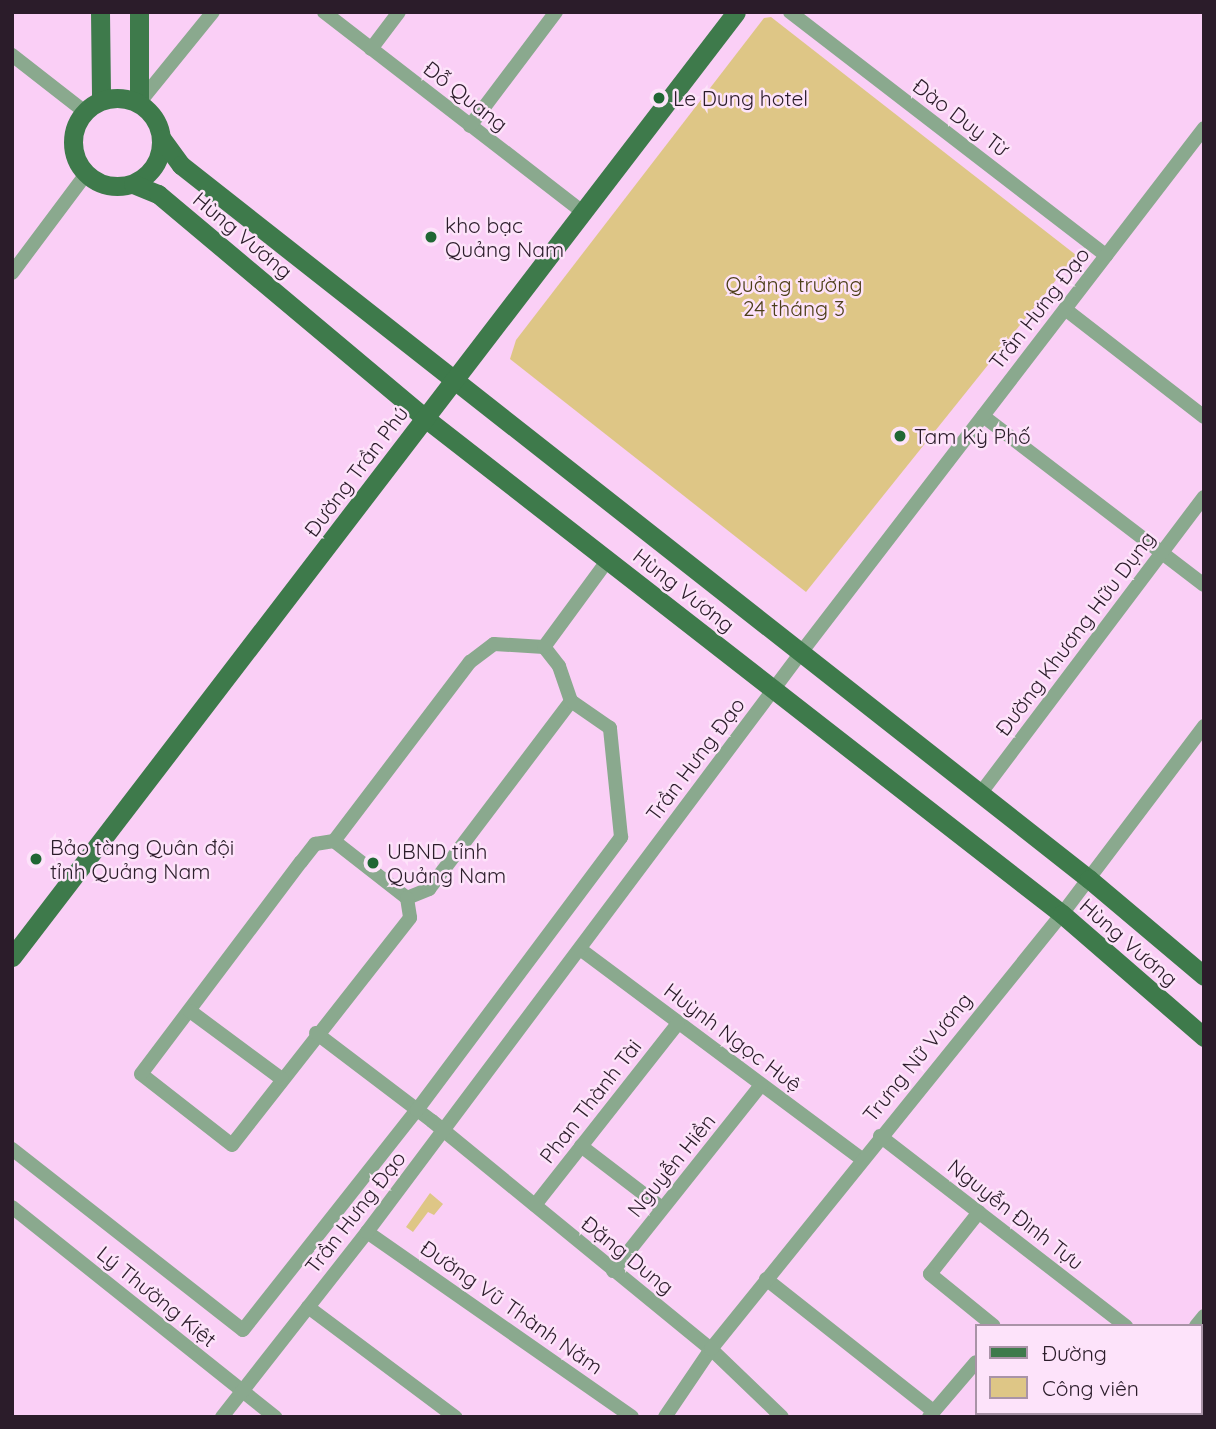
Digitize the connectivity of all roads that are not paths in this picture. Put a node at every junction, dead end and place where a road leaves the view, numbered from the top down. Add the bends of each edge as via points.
1 (100, 12) edge
2 (139, 12) edge
3 (214, 12) edge
4 (324, 12) edge
5 (399, 12) edge
6 (556, 12) edge
7 (736, 12) edge
8 (790, 12) edge
9 (371, 49) junction
10 (12, 55) edge
11 (101, 100) junction
12 (139, 103) junction
13 (84, 111) junction
14 (470, 125) junction
15 (1204, 128) edge
16 (162, 139) junction
17 (86, 174) junction
18 (133, 184) junction
19 (583, 212) junction
20 (1106, 255) junction
21 (12, 273) edge
22 (1065, 309) junction
23 (452, 383) junction
24 (982, 416) junction
25 (1204, 417) edge
26 (425, 418) junction
27 (1204, 497) edge
28 (1162, 553) junction
29 (608, 560) junction
30 (1204, 585) edge
31 (544, 647) junction
32 (800, 654) junction
33 (773, 689) junction
34 (571, 701) junction
35 (1204, 726) edge
36 (980, 794) junction
37 (334, 841) junction
38 (1089, 879) junction
39 (407, 898) junction
40 (1062, 914) junction
41 (580, 949) junction
42 (14, 952) edge
43 (1204, 976) edge
44 (190, 1010) junction
45 (678, 1023) junction
46 (316, 1033) junction
47 (1204, 1037) edge
48 (282, 1079) junction
49 (761, 1084) junction
50 (417, 1110) junction
51 (442, 1133) junction
52 (880, 1136) junction
53 (581, 1146) junction
54 (12, 1149) edge
55 (862, 1158) junction
56 (535, 1205) junction
57 (13, 1209) edge
58 (663, 1209) junction
59 (979, 1212) junction
60 (367, 1232) junction
61 (613, 1271) junction
62 (766, 1279) junction
63 (308, 1307) junction
64 (992, 1324) edge
65 (1123, 1324) edge
66 (711, 1349) junction
67 (974, 1364) edge
68 (241, 1391) junction
69 (931, 1414) edge
70 (222, 1417) edge
71 (275, 1417) edge
72 (455, 1417) edge
73 (632, 1417) edge
74 (665, 1417) edge
75 (782, 1417) edge

1 - 11 main road
2 - 12 main road
3 - 12 street
4 - 9 street, Đỗ Quang
5 - 9 street
6 - 14 street
7 - 19 main road, Đường Trần Phú
8 - 20 street, Đào Duy Từ
9 - 14 street, Đỗ Quang
10 - 13 street
11 - 12 main road via 120,97
11 - 13 main road
12 - 16 main road via 156,118
13 - 17 main road via 74,132 74,155
14 - 19 street, Đỗ Quang
15 - 20 street, Trần Hưng Đạo
16 - 18 main road via 155,166
16 - 23 main road, Hùng Vương via 181,164
17 - 18 main road via 117,187
17 - 21 street
18 - 26 main road, Hùng Vương via 158,194
19 - 23 main road, Đường Trần Phú
20 - 22 street, Trần Hưng Đạo
22 - 24 street, Trần Hưng Đạo
22 - 25 street
23 - 26 main road, Đường Trần Phú
23 - 32 main road, Hùng Vương
24 - 28 street
24 - 32 street, Trần Hưng Đạo
26 - 29 main road, Hùng Vương
26 - 42 main road, Đường Trần Phú
27 - 28 street, Đường Khương Hữu Dụng
28 - 30 street
28 - 36 street, Đường Khương Hữu Dụng
29 - 31 street
29 - 33 main road, Hùng Vương
31 - 34 street via 559,666
31 - 37 street via 494,644 470,662
32 - 33 street, Trần Hưng Đạo
32 - 36 main road, Hùng Vương
33 - 40 main road, Hùng Vương
33 - 41 street, Trần Hưng Đạo
34 - 39 street via 429,889
34 - 50 street via 610,728 624,830
35 - 38 street, Trưng Nữ Vương
36 - 38 main road, Hùng Vương
37 - 39 street
37 - 44 street via 315,844
38 - 40 street, Trưng Nữ Vương
38 - 43 main road, Hùng Vương
39 - 46 street via 410,918 328,1027
40 - 47 main road, Hùng Vương
40 - 52 street, Trưng Nữ Vương
41 - 45 street, Huỳnh Ngọc Huệ
41 - 51 street, Trần Hưng Đạo
44 - 48 street
44 - 48 street via 141,1074 232,1145
45 - 49 street, Huỳnh Ngọc Huệ
45 - 53 street, Phan Thành Tài
46 - 48 street
46 - 50 street, Đặng Dung
49 - 55 street, Huỳnh Ngọc Huệ
49 - 58 street, Nguyễn Hiền
50 - 51 street, Đặng Dung
50 - 54 street via 243,1330
51 - 56 street, Đặng Dung
51 - 60 street, Trần Hưng Đạo
52 - 55 street, Trưng Nữ Vương
52 - 59 street, Nguyễn Đình Tựu
53 - 56 street, Phan Thành Tài
53 - 58 street
55 - 62 street, Trưng Nữ Vương
56 - 61 street, Đặng Dung
57 - 68 street, Lý Thường Kiệt
58 - 61 street, Nguyễn Hiền
59 - 64 street via 930,1274
59 - 65 street, Nguyễn Đình Tựu
60 - 63 street, Trần Hưng Đạo
60 - 73 street, Đường Vũ Thành Năm
61 - 66 street, Đặng Dung
62 - 66 street, Trưng Nữ Vương
62 - 69 street
63 - 68 street, Trần Hưng Đạo
63 - 72 street
66 - 74 street, Trưng Nữ Vương
66 - 75 street, Đặng Dung
67 - 69 street
68 - 70 street, Trần Hưng Đạo
68 - 71 street, Lý Thường Kiệt

